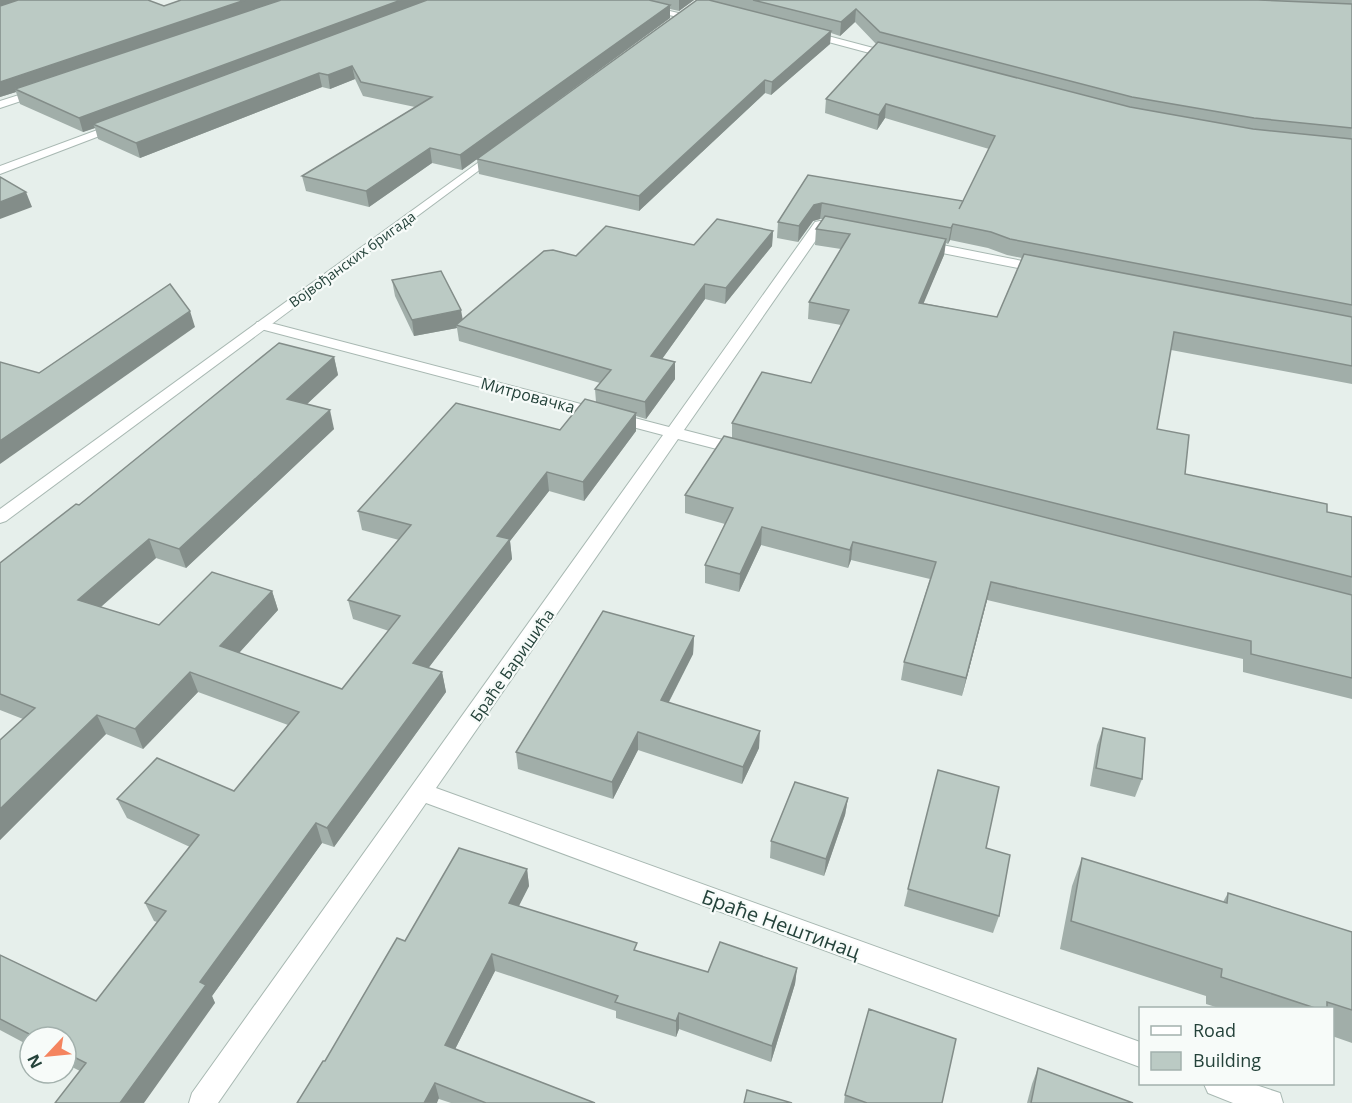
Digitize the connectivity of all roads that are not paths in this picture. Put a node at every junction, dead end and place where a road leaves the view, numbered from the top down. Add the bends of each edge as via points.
1 (609, 0) edge
2 (670, 25) edge
3 (800, 31) edge
4 (903, 58) edge
5 (55, 87) edge
6 (0, 105) edge
7 (132, 121) edge
8 (506, 145) edge
9 (0, 170) edge
10 (855, 232) edge
11 (912, 243) edge
12 (1051, 271) edge
13 (262, 325) junction
14 (675, 434) junction
15 (755, 454) edge
16 (0, 517) edge
17 (422, 792) junction
18 (1139, 1055) edge
19 (1222, 1085) edge
20 (202, 1103) edge
21 (1270, 1103) edge

1 - 2 street via 686,12
3 - 4 street
5 - 6 street
7 - 9 street
8 - 13 street, Војвођанских бригада
10 - 14 street, Браће Баришића via 820,225
11 - 12 street
13 - 14 street, Митровачка
13 - 16 street, Војвођанских бригада
14 - 15 street, Митровачка
14 - 17 street, Браће Баришића
17 - 18 street, Браће Нештинац
17 - 20 street, Браће Баришића
19 - 21 street

